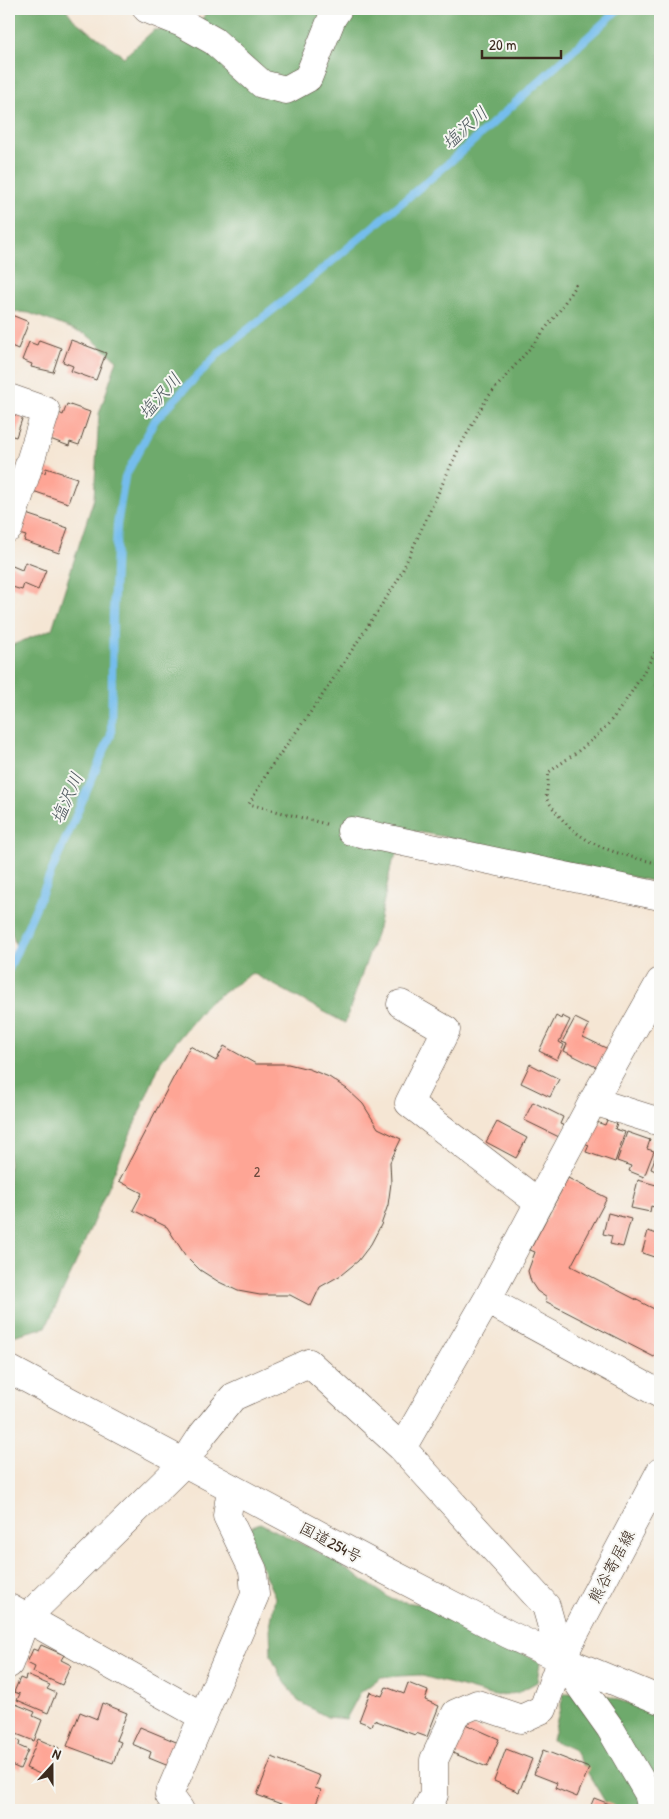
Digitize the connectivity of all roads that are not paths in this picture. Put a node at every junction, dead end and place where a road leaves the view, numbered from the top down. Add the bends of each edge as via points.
1 (147, 9) edge
2 (338, 9) edge
3 (9, 398) edge
4 (9, 528) edge
5 (351, 831) road end
6 (660, 896) edge
7 (660, 982) edge
8 (400, 1004) dead end
9 (593, 1100) junction
10 (660, 1122) edge
11 (539, 1202) junction
12 (487, 1300) junction
13 (9, 1369) edge
14 (660, 1394) edge
15 (402, 1448) junction
16 (184, 1463) junction
17 (660, 1472) edge
18 (232, 1488) junction
19 (17, 1613) edge
20 (561, 1659) junction
21 (9, 1664) edge
22 (660, 1700) edge
23 (202, 1716) junction
24 (180, 1810) edge
25 (426, 1810) edge
26 (652, 1810) edge

1 - 2 main road via 214,41 262,84 286,90 308,78
3 - 4 main road via 46,411
5 - 6 main road
7 - 9 main road
8 - 11 main road via 446,1030 409,1103
9 - 10 main road
9 - 11 main road
11 - 12 main road
12 - 14 main road
12 - 15 main road
13 - 16 main road, 国道254号
15 - 16 main road via 309,1363 233,1397
15 - 20 main road via 546,1606
16 - 18 main road, 国道254号
16 - 19 main road
17 - 20 main road, 熊谷寄居線
18 - 20 main road, 国道254号 via 380,1568
18 - 23 main road via 226,1516 253,1570 255,1595
19 - 21 main road
19 - 23 main road
20 - 22 main road, 国道254号
20 - 25 main road, 熊谷寄居線 via 543,1708 521,1719 477,1704 456,1713 434,1760 434,1795
20 - 26 main road via 610,1728 648,1793
23 - 24 main road via 169,1795

